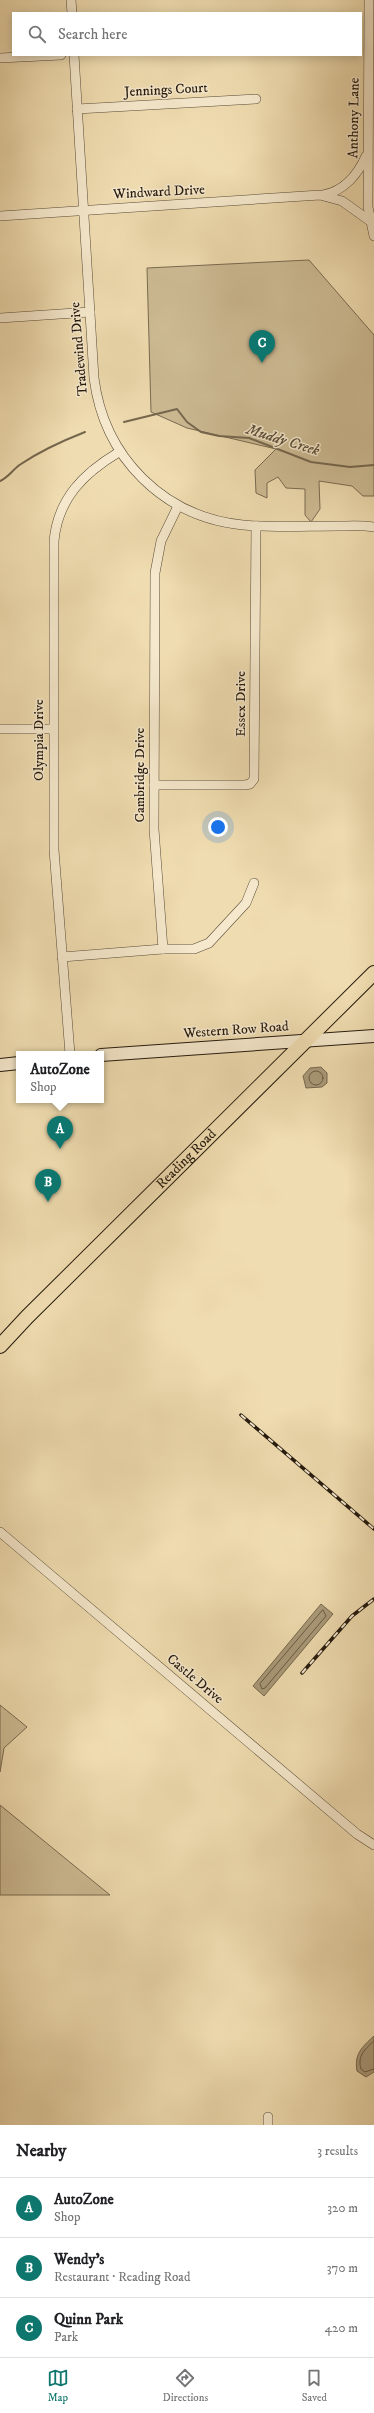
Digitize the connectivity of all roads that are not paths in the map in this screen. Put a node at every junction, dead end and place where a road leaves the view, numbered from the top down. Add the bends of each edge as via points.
1 (71, 0) edge
2 (369, 0) edge
3 (72, 12) edge
4 (41, 56) edge
5 (74, 56) edge
6 (0, 58) edge
7 (256, 99) dead end
8 (78, 109) junction
9 (371, 127) edge
10 (368, 152) junction
11 (320, 195) junction
12 (84, 211) junction
13 (0, 216) edge
14 (370, 221) junction
15 (374, 236) edge
16 (90, 312) junction
17 (0, 318) edge
18 (119, 452) junction
19 (178, 506) junction
20 (256, 526) junction
21 (374, 527) edge
22 (0, 728) edge
23 (53, 729) junction
24 (154, 784) junction
25 (254, 884) dead end
26 (162, 948) junction
27 (62, 957) junction
28 (374, 973) edge
29 (374, 1036) edge
30 (306, 1040) junction
31 (70, 1051) edge
32 (104, 1055) edge
33 (16, 1063) edge
34 (0, 1065) edge
35 (0, 1346) edge
36 (0, 1532) edge
37 (374, 1845) edge

1 - 3 street
2 - 9 street, Anthony Lane
4 - 6 street
5 - 8 street, Tradewind Drive
7 - 8 street, Jennings Court
8 - 12 street, Tradewind Drive
9 - 10 street, Anthony Lane
10 - 11 street, Windward Drive via 362,165 347,183
10 - 14 street, Anthony Lane
11 - 12 street, Windward Drive
11 - 14 street, Windward Drive via 342,201
12 - 13 street, Windward Drive
12 - 16 street, Tradewind Drive
14 - 15 street, Anthony Lane
16 - 17 street
16 - 18 street, Tradewind Drive via 96,394 108,431
18 - 19 street, Tradewind Drive via 148,485
18 - 23 street, Olympia Drive via 79,482 66,499 58,519 54,541
19 - 20 street, Tradewind Drive via 210,519
19 - 24 street, Cambridge Drive via 161,541 156,562
20 - 21 street, Tradewind Drive
20 - 24 street, Essex Drive via 254,779 245,785
22 - 23 street
23 - 27 street, Olympia Drive via 54,850
24 - 26 street, Cambridge Drive
25 - 26 street via 246,903 209,943 194,949
26 - 27 street
27 - 31 street, Olympia Drive
28 - 30 main road, Reading Road
29 - 30 street, Western Row Road
30 - 32 street, Western Row Road
30 - 35 main road, Reading Road via 27,1316
33 - 34 street
36 - 37 street, Castle Drive via 357,1834

